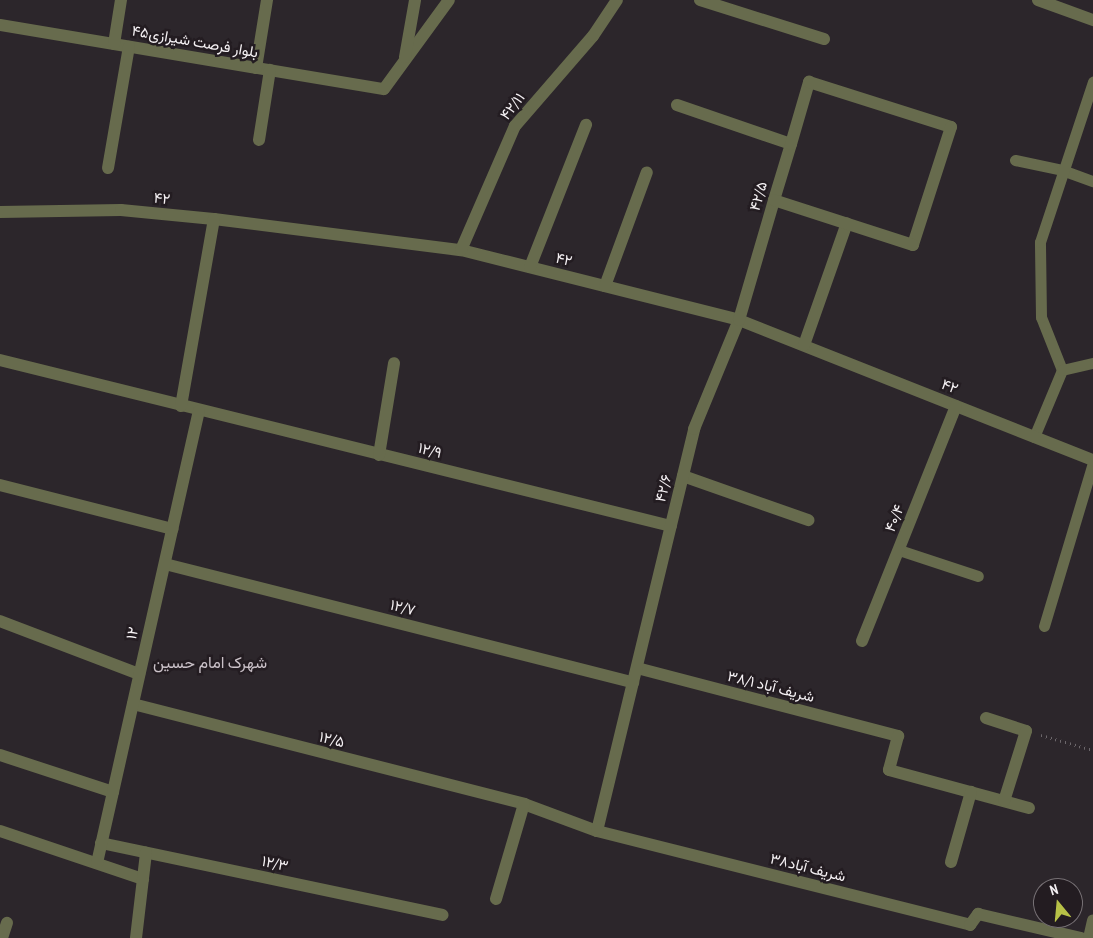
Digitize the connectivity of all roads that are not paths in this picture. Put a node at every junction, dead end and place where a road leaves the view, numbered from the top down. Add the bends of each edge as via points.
1 (121, 0) edge
2 (267, 0) edge
3 (415, 0) edge
4 (449, 0) edge
5 (617, 0) edge
6 (700, 0) edge
7 (1038, 0) edge
8 (1093, 20) edge
9 (0, 25) edge
10 (824, 39) dead end
11 (114, 44) junction
12 (129, 46) junction
13 (404, 61) junction
14 (256, 68) junction
15 (270, 70) junction
16 (1093, 82) edge
17 (677, 105) dead end
18 (586, 125) dead end
19 (258, 140) dead end
20 (791, 144) junction
21 (1015, 160) dead end
22 (108, 168) dead end
23 (1062, 170) junction
24 (647, 172) dead end
25 (1093, 181) edge
26 (774, 200) junction
27 (0, 212) edge
28 (214, 219) junction
29 (847, 223) junction
30 (462, 250) junction
31 (530, 268) junction
32 (605, 286) junction
33 (739, 320) junction
34 (804, 345) junction
35 (0, 360) edge
36 (1093, 362) edge
37 (394, 363) dead end
38 (1062, 370) junction
39 (180, 406) junction
40 (956, 406) junction
41 (199, 410) junction
42 (1034, 437) junction
43 (378, 455) junction
44 (1093, 462) edge
45 (683, 476) junction
46 (0, 485) edge
47 (808, 520) dead end
48 (671, 526) junction
49 (172, 529) junction
50 (899, 550) junction
51 (164, 564) junction
52 (978, 576) dead end
53 (0, 621) edge
54 (1044, 626) dead end
55 (862, 641) dead end
56 (636, 668) junction
57 (139, 674) junction
58 (633, 682) junction
59 (133, 704) junction
60 (986, 718) dead end
61 (0, 755) edge
62 (113, 792) junction
63 (971, 792) junction
64 (1004, 801) junction
65 (524, 804) junction
66 (1029, 808) dead end
67 (0, 831) edge
68 (597, 831) junction
69 (101, 843) junction
70 (146, 852) junction
71 (951, 862) dead end
72 (97, 863) junction
73 (143, 879) junction
74 (496, 899) dead end
75 (442, 915) dead end
76 (1093, 920) edge
77 (7, 923) dead end
78 (2, 938) edge
79 (136, 938) edge
80 (1081, 938) edge
81 (1088, 938) edge

1 - 11 street
2 - 14 street
3 - 13 street
4 - 13 street
5 - 30 street, ۴۲/۱۱ via 594,36 515,126
6 - 10 street
7 - 8 street
9 - 11 street, بلوار فرصت شیرازی۴۵
11 - 12 street, بلوار فرصت شیرازی۴۵
12 - 14 street, بلوار فرصت شیرازی۴۵
12 - 22 street
13 - 15 street, بلوار فرصت شیرازی۴۵ via 384,89
14 - 15 street, بلوار فرصت شیرازی۴۵
15 - 19 street
16 - 23 lane
17 - 20 street
18 - 31 street
20 - 26 street, ۴۲/۵
20 - 29 street, ۴۲/۵ via 809,82 951,127 913,244
21 - 23 lane
23 - 25 lane
23 - 38 lane via 1040,242 1041,317
24 - 32 street
26 - 29 street
26 - 33 street, ۴۲/۵
27 - 28 street, ۴۲ via 121,210
28 - 30 street, ۴۲
28 - 39 street
29 - 34 street
30 - 31 street, ۴۲
31 - 32 street, ۴۲
32 - 33 street, ۴۲
33 - 34 street, ۴۲
33 - 45 street, ۴۲/۶ via 694,429
34 - 40 street, ۴۲
35 - 39 street, ۱۲/۹
36 - 38 lane
37 - 43 street
38 - 42 lane
39 - 41 street, ۱۲/۹
40 - 42 street, ۴۲
40 - 50 street, ۴۰/۴
41 - 43 street, ۱۲/۹
41 - 49 street, ۱۲
42 - 44 street, ۴۲
43 - 48 street, ۱۲/۹
44 - 54 lane
45 - 47 street
45 - 48 street, ۴۲/۶
46 - 49 street
48 - 56 street, ۴۲/۶
49 - 51 street, ۱۲
50 - 52 lane
50 - 55 street, ۴۰/۴
51 - 57 street, ۱۲
51 - 58 street, ۱۲/۷
53 - 57 street
56 - 58 street, ۴۲/۶
56 - 63 street, ۳۸/۱ شریف آباد via 898,736 889,770
57 - 59 street, ۱۲
58 - 68 street, ۴۲/۶
59 - 62 street, ۱۲
59 - 65 street, ۱۲/۵
60 - 64 street via 1026,730
61 - 62 street
62 - 69 street, ۱۲
63 - 64 street
63 - 71 street
64 - 66 street
65 - 68 street, شریف آباد۳۸
65 - 74 street
67 - 72 street
68 - 80 street, شریف آباد۳۸ via 970,925 978,914
69 - 70 street, ۱۲/۳
69 - 72 street, ۱۲
70 - 73 street
70 - 75 street, ۱۲/۳
72 - 73 street
73 - 79 street
76 - 81 street
77 - 78 street

